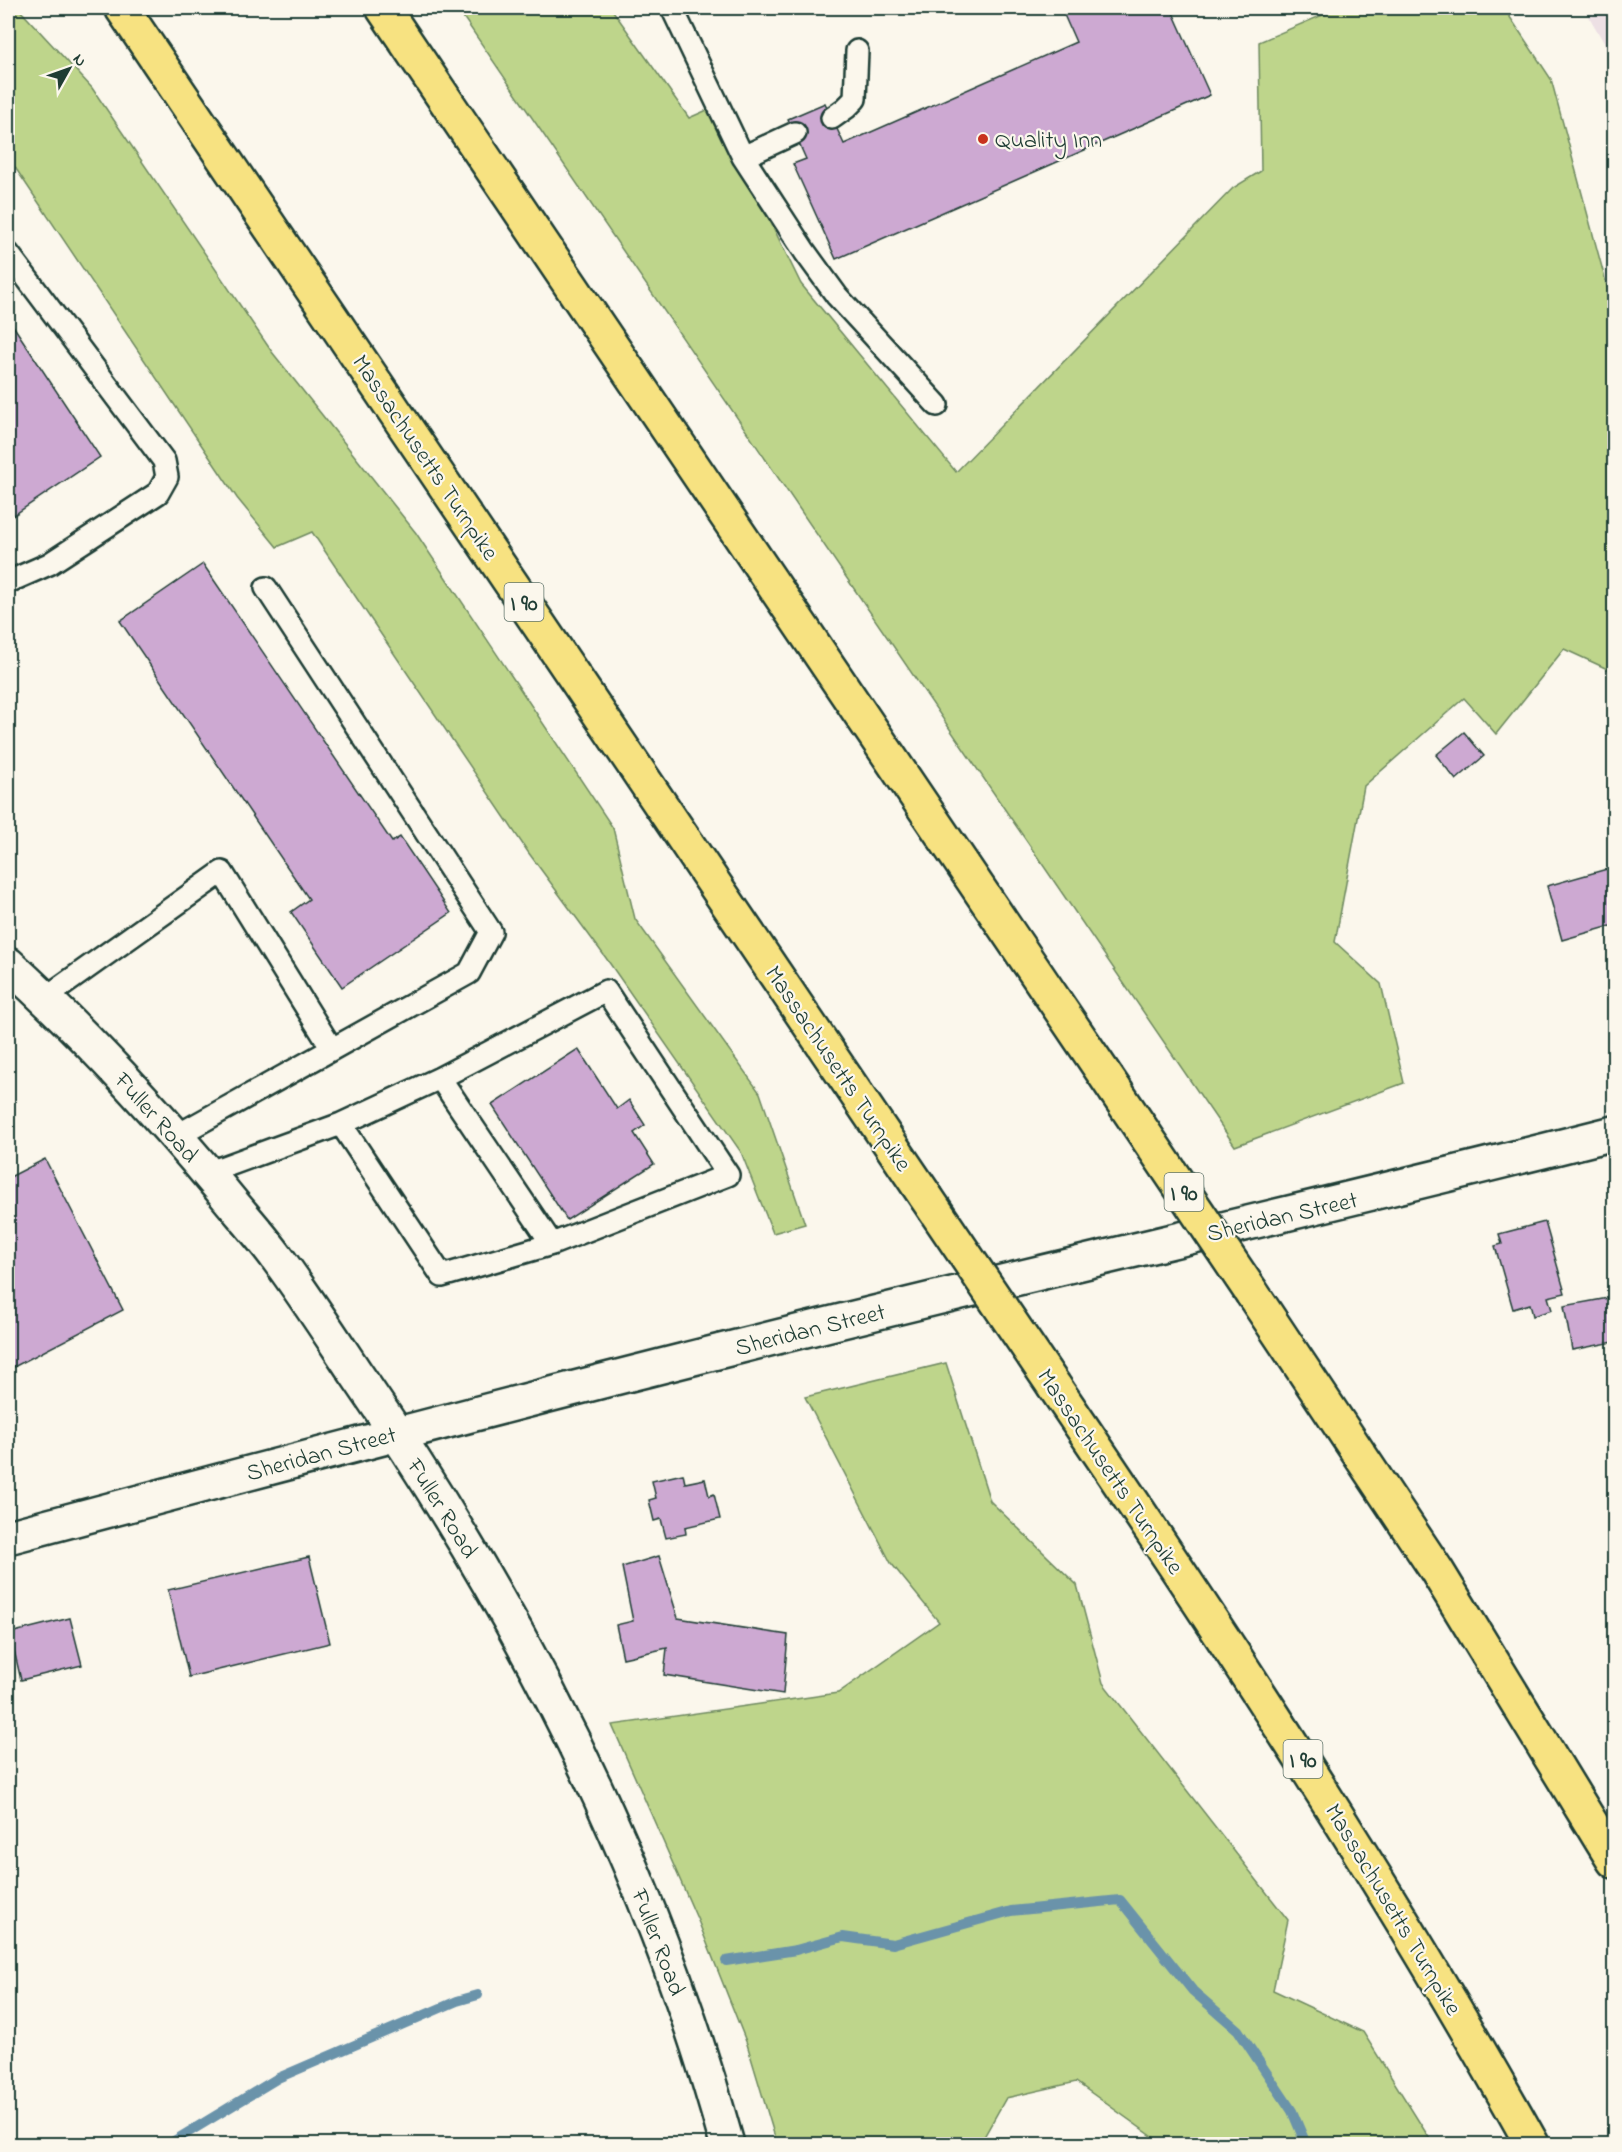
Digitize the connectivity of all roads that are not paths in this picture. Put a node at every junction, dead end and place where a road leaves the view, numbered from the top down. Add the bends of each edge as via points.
1 (122, 8) edge
2 (383, 8) edge
3 (672, 8) edge
4 (857, 51) dead end
5 (832, 118) dead end
6 (795, 133) dead end
7 (742, 158) junction
8 (8, 253) edge
9 (937, 405) dead end
10 (8, 582) edge
11 (266, 588) dead end
12 (8, 964) edge
13 (45, 998) junction
14 (332, 1049) junction
15 (440, 1078) junction
16 (341, 1124) junction
17 (1614, 1133) edge
18 (176, 1136) junction
19 (207, 1173) junction
20 (552, 1244) junction
21 (397, 1433) junction
22 (8, 1537) edge
23 (1614, 1861) edge
24 (727, 2145) edge
25 (1532, 2145) edge

1 - 25 highway, Massachusetts Turnpike / I 90, bridge via 1139,1511 1311,1772 1473,2038
2 - 23 highway, I 90, bridge via 1437,1571
3 - 7 lane
4 - 5 lane via 855,99
6 - 7 lane
7 - 9 lane via 837,296
8 - 10 lane via 164,460 167,477 158,493 49,564
11 - 14 lane via 491,932 469,973
12 - 13 street, Fuller Road
13 - 14 lane via 222,872
13 - 18 street, Fuller Road
14 - 18 lane
15 - 16 lane
15 - 20 lane
15 - 20 lane via 606,991 728,1175
16 - 19 lane
16 - 20 lane via 442,1276
17 - 21 street, Sheridan Street
18 - 19 street, Fuller Road
19 - 21 street, Fuller Road via 276,1256
21 - 22 street, Sheridan Street
21 - 24 street, Fuller Road via 497,1595 599,1795 658,1934 692,2027

